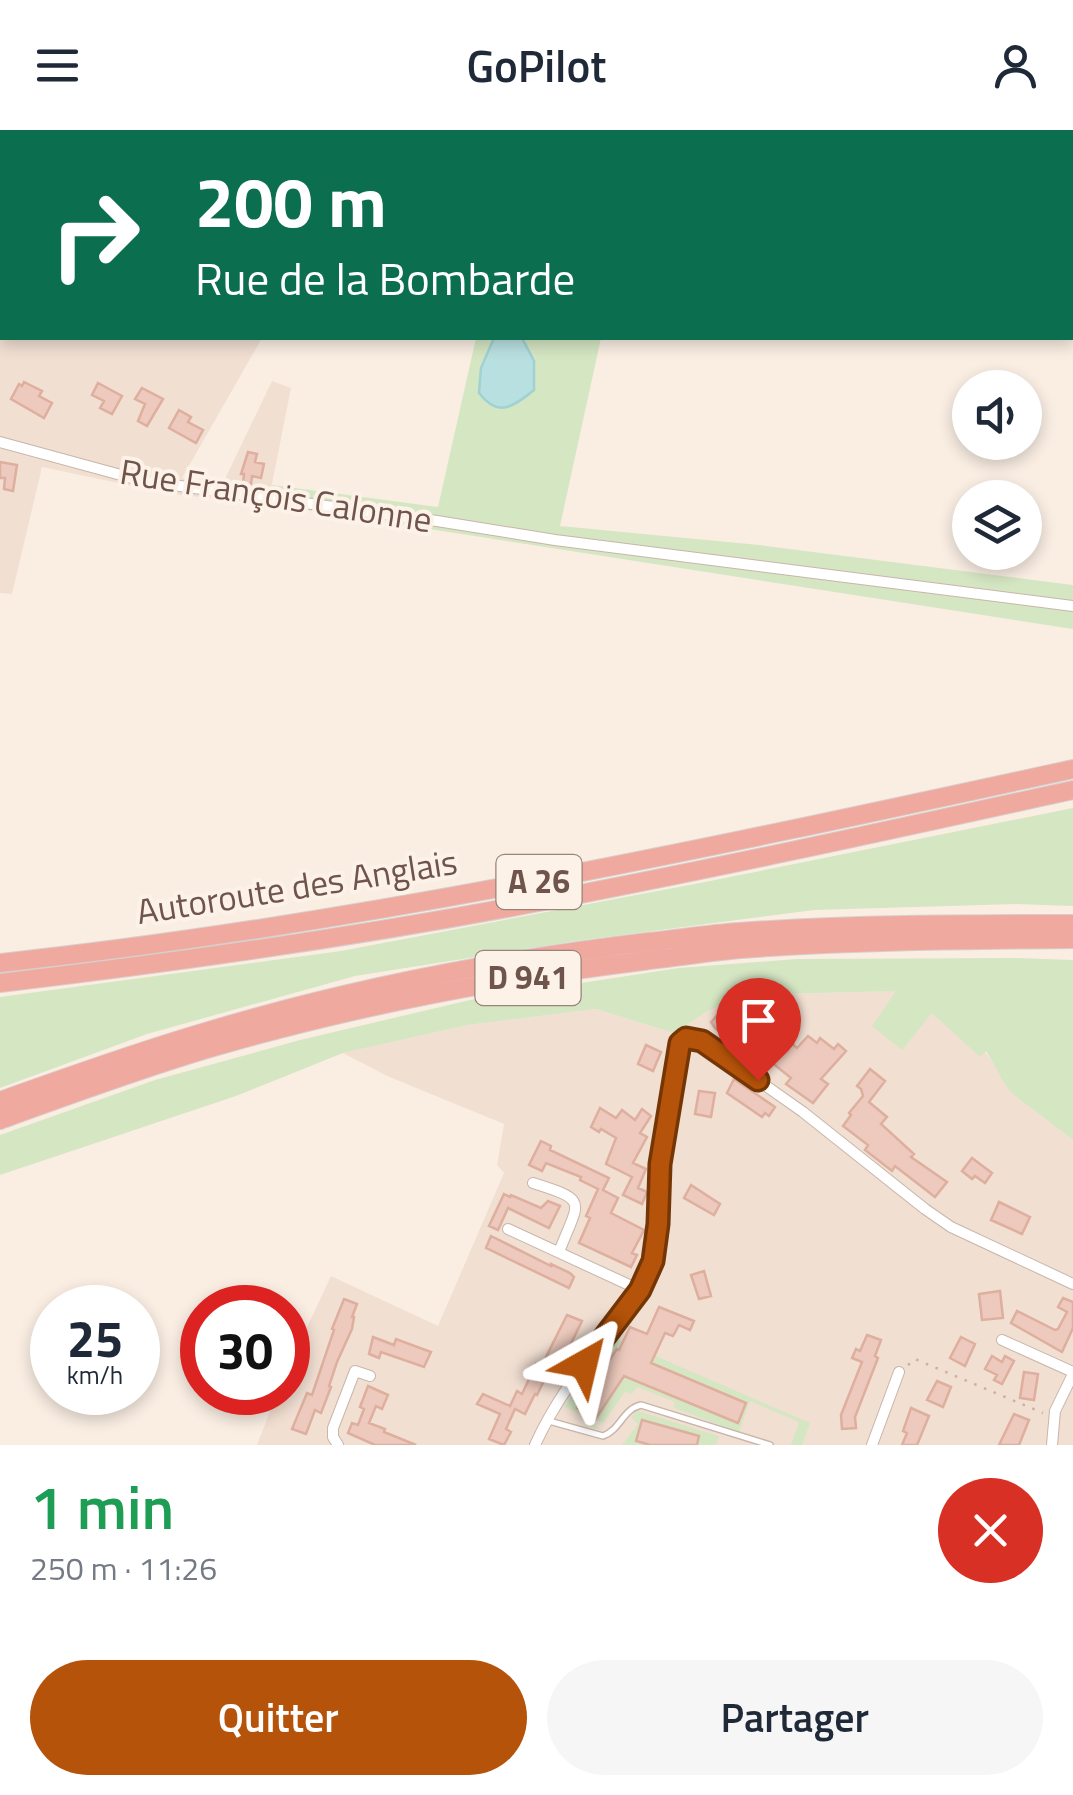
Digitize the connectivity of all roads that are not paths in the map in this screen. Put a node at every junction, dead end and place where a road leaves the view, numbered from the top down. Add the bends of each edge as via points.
1 (0, 442) edge
2 (1073, 606) edge
3 (1073, 769) edge
4 (1073, 790) edge
5 (1073, 914) edge
6 (1073, 924) edge
7 (1026, 932) junction
8 (1073, 939) edge
9 (1073, 949) edge
10 (0, 962) edge
11 (0, 983) edge
12 (0, 1101) edge
13 (0, 1120) edge
14 (533, 1183) dead end
15 (508, 1229) dead end
16 (559, 1252) junction
17 (1073, 1284) edge
18 (640, 1290) junction
19 (1002, 1340) dead end
20 (899, 1372) road end
21 (1073, 1373) edge
22 (370, 1376) dead end
23 (546, 1420) junction
24 (338, 1445) edge
25 (535, 1445) edge
26 (770, 1445) edge
27 (872, 1445) edge
28 (1052, 1445) edge

1 - 2 street, Rue François Calonne via 143,481
3 - 10 highway, Autoroute des Anglais / A 26 via 530,884
4 - 11 highway, Autoroute des Anglais / A 26 via 535,903
5 - 7 highway, D 941
6 - 7 highway, D 941
7 - 8 highway, D 941
7 - 9 highway, D 941 via 1052,947
7 - 12 highway, D 941 via 869,924 736,932 438,974 204,1032
7 - 13 highway, D 941 via 738,950 443,992 207,1049
14 - 16 street via 574,1200
15 - 16 street
16 - 18 street
17 - 18 street via 951,1226 787,1100 692,1038 680,1043 672,1079 656,1244
18 - 23 street
19 - 21 street
20 - 27 street
21 - 28 street via 1054,1417
22 - 24 street via 354,1371 332,1428
23 - 25 street
23 - 26 lane via 602,1436 642,1406

